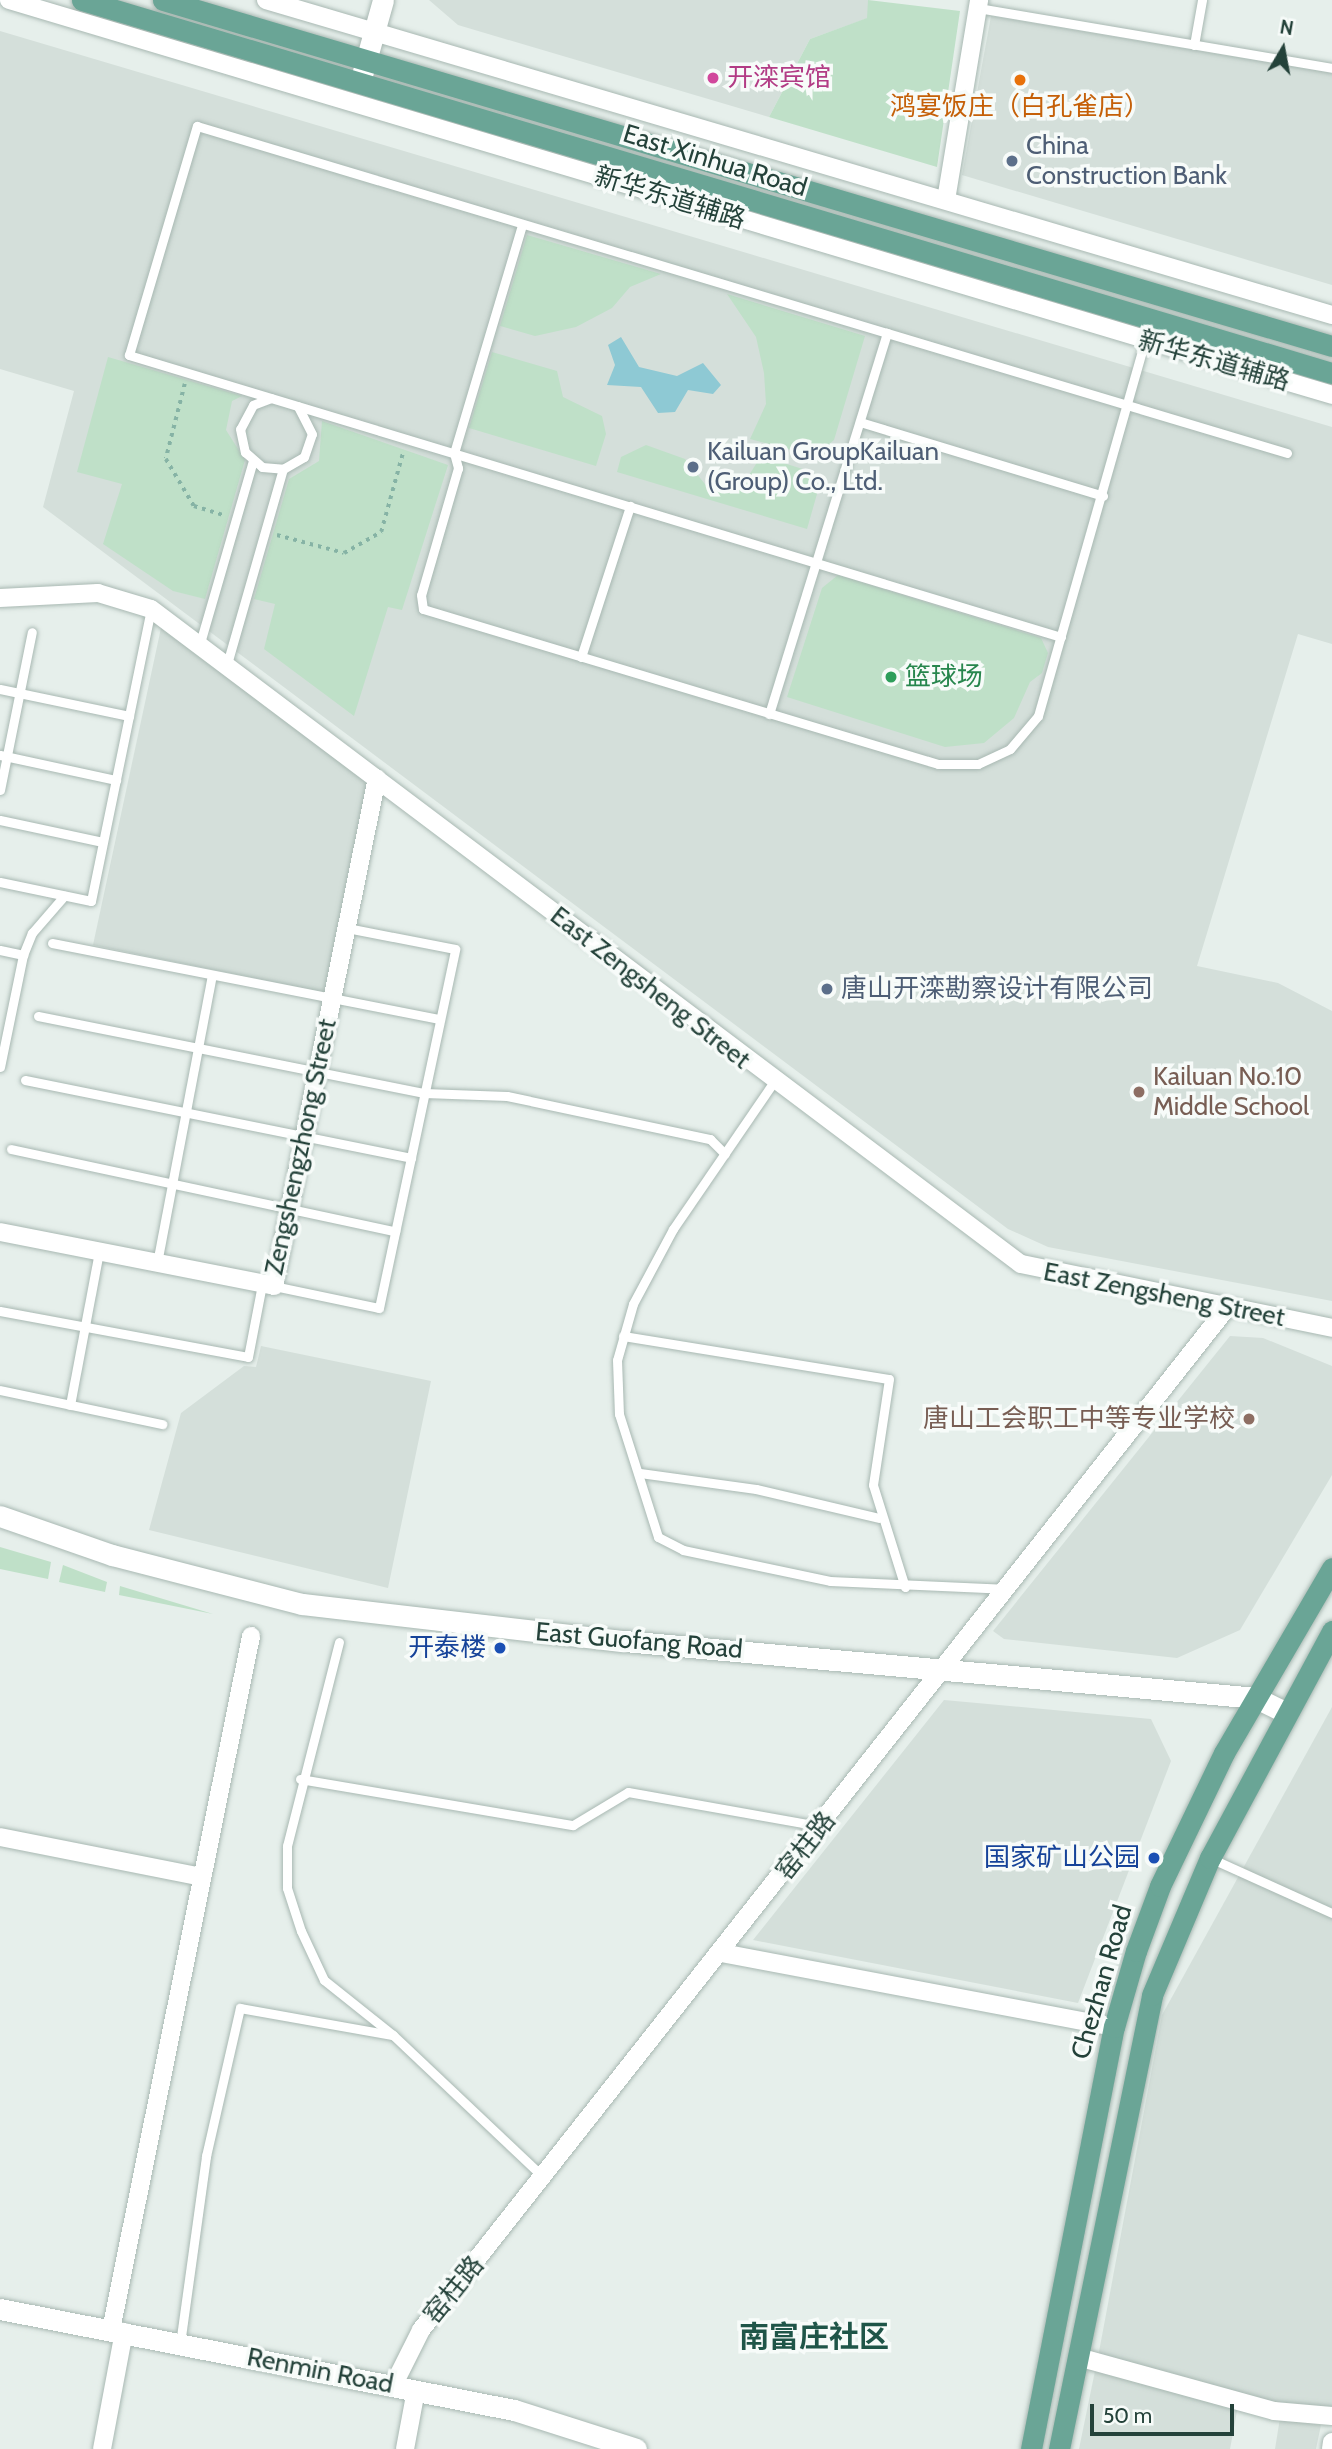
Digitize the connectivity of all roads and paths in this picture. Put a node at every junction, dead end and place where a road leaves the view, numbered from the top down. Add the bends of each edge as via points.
1 (9, 0) edge
2 (82, 0) edge
3 (163, 0) edge
4 (266, 0) edge
5 (383, 0) edge
6 (1202, 0) edge
7 (978, 4) edge
8 (377, 34) junction
9 (1194, 45) junction
10 (368, 61) junction
11 (1332, 68) edge
12 (357, 92) junction
13 (946, 200) junction
14 (522, 225) junction
15 (1332, 315) edge
16 (887, 333) junction
17 (1145, 341) junction
18 (1332, 346) edge
19 (1332, 373) edge
20 (187, 379) dead end
21 (1332, 395) edge
22 (271, 398) junction
23 (298, 406) junction
24 (1130, 406) junction
25 (860, 422) junction
26 (404, 449) dead end
27 (454, 453) junction
28 (1287, 453) dead end
29 (253, 461) junction
30 (283, 469) junction
31 (1103, 496) junction
32 (630, 506) junction
33 (236, 519) junction
34 (265, 532) junction
35 (816, 562) junction
36 (0, 598) edge
37 (151, 609) junction
38 (32, 632) dead end
39 (1061, 637) junction
40 (200, 643) junction
41 (581, 657) junction
42 (228, 664) junction
43 (0, 689) edge
44 (19, 694) junction
45 (769, 714) junction
46 (129, 716) junction
47 (3, 756) edge
48 (377, 779) junction
49 (116, 780) junction
50 (0, 790) edge
51 (0, 820) edge
52 (103, 842) junction
53 (0, 882) edge
54 (64, 896) junction
55 (346, 928) junction
56 (52, 943) dead end
57 (0, 950) edge
58 (23, 955) junction
59 (212, 975) junction
60 (332, 998) junction
61 (5, 1015) edge
62 (38, 1016) dead end
63 (440, 1019) junction
64 (198, 1048) junction
65 (0, 1067) edge
66 (318, 1072) junction
67 (25, 1080) dead end
68 (773, 1083) junction
69 (424, 1093) junction
70 (186, 1112) junction
71 (304, 1136) junction
72 (11, 1149) dead end
73 (725, 1154) junction
74 (411, 1158) junction
75 (172, 1183) junction
76 (290, 1209) junction
77 (395, 1231) junction
78 (0, 1232) edge
79 (99, 1252) junction
80 (157, 1263) junction
81 (268, 1285) junction
82 (1226, 1309) junction
83 (0, 1311) edge
84 (85, 1327) junction
85 (1332, 1328) edge
86 (624, 1336) junction
87 (0, 1390) edge
88 (70, 1405) junction
89 (162, 1424) dead end
90 (640, 1473) junction
91 (0, 1516) edge
92 (879, 1518) junction
93 (1332, 1568) edge
94 (905, 1587) junction
95 (1011, 1589) junction
96 (1332, 1631) edge
97 (251, 1636) dead end
98 (339, 1642) dead end
99 (946, 1670) junction
100 (1256, 1698) junction
101 (1287, 1713) junction
102 (300, 1779) junction
103 (821, 1826) junction
104 (0, 1837) edge
105 (1210, 1858) junction
106 (202, 1877) junction
107 (1332, 1913) edge
108 (722, 1953) junction
109 (1114, 2027) junction
110 (393, 2035) junction
111 (544, 2178) junction
112 (0, 2309) edge
113 (117, 2331) junction
114 (180, 2344) junction
115 (1078, 2357) junction
116 (393, 2386) junction
117 (416, 2390) junction
118 (1332, 2416) edge
119 (1332, 2442) edge
120 (102, 2449) edge
121 (405, 2449) edge
122 (636, 2449) edge
123 (1031, 2449) edge
124 (1059, 2449) edge
125 (1331, 2449) edge

1 - 12 street, 新华东道辅路
2 - 12 main road, East Xinhua Road
3 - 10 main road, East Xinhua Road
4 - 8 street
5 - 8 street
6 - 9 lane
7 - 9 lane
7 - 13 street
8 - 10 street
8 - 13 street
9 - 11 lane
10 - 12 street
10 - 18 main road, East Xinhua Road
12 - 17 street, 新华东道辅路
12 - 19 main road, East Xinhua Road
13 - 15 street
14 - 16 lane
14 - 22 lane via 197,126 129,355
14 - 27 lane
16 - 24 lane
16 - 25 lane
17 - 21 street, 新华东道辅路
17 - 24 lane
20 - 33 path via 166,459 194,506
22 - 23 lane
22 - 29 lane via 253,405 240,429
23 - 27 lane
23 - 30 lane via 309,422 310,446
24 - 28 lane
24 - 31 lane
25 - 31 lane
25 - 35 lane
26 - 34 path via 381,532 344,553
27 - 32 lane
27 - 41 lane via 458,468 421,595 423,609
29 - 30 lane
29 - 33 lane
30 - 34 lane
31 - 39 lane
32 - 35 lane
32 - 41 lane
33 - 40 lane
34 - 42 lane
35 - 39 lane
35 - 45 lane
36 - 37 street, East Zengsheng Street via 98,593
37 - 40 street, East Zengsheng Street
37 - 46 lane
38 - 44 lane
39 - 45 lane via 1038,716 1010,749 978,764 938,764
40 - 42 street, East Zengsheng Street
41 - 45 lane
42 - 48 street, East Zengsheng Street
43 - 44 lane
44 - 46 lane
44 - 47 lane
46 - 49 lane
47 - 49 lane
47 - 50 lane
48 - 55 street, Zengshengzhong Street
48 - 68 street, East Zengsheng Street
49 - 52 lane
51 - 52 lane
52 - 54 lane via 91,901
53 - 54 lane
54 - 58 lane via 32,933
55 - 60 street, Zengshengzhong Street
55 - 63 lane via 455,949
56 - 59 lane
57 - 58 lane
58 - 61 lane
59 - 60 lane
59 - 64 lane
60 - 63 lane
60 - 66 street, Zengshengzhong Street
61 - 65 lane
62 - 64 lane
63 - 69 lane
64 - 66 lane
64 - 70 lane
66 - 69 lane
66 - 71 street, Zengshengzhong Street
67 - 70 lane
68 - 73 lane
68 - 82 street, East Zengsheng Street via 1021,1264
69 - 73 lane via 507,1096 710,1139
69 - 74 lane
70 - 71 lane
70 - 75 lane
71 - 74 lane
71 - 76 street, Zengshengzhong Street
72 - 75 lane
73 - 86 lane via 673,1229 633,1304
74 - 77 lane
75 - 76 lane
75 - 80 lane
76 - 77 lane
76 - 81 street, Zengshengzhong Street
77 - 81 lane via 379,1308
78 - 79 street, Zengshengzhong Street
79 - 80 street, Zengshengzhong Street
79 - 84 lane
80 - 81 street, Zengshengzhong Street
81 - 84 lane via 248,1357
82 - 85 street, East Zengsheng Street
82 - 95 street, 窑柱路
83 - 84 lane
84 - 88 lane
86 - 90 lane via 617,1360 619,1415
86 - 92 lane via 889,1379 875,1457
87 - 88 lane
88 - 89 lane
90 - 92 lane via 757,1489
90 - 94 lane via 658,1537 683,1550 830,1581
91 - 99 street, East Guofang Road via 112,1555 302,1604
92 - 94 lane
93 - 100 main road, Chezhan Road
94 - 95 lane
95 - 99 street, 窑柱路
96 - 101 main road, Chezhan Road
97 - 106 street
98 - 102 lane
99 - 100 street, East Guofang Road
99 - 103 street, 窑柱路
100 - 101 street, East Guofang Road
100 - 109 main road, Chezhan Road via 1160,1886
101 - 105 main road, Chezhan Road
102 - 103 lane via 573,1825 628,1792
102 - 110 lane via 287,1888 301,1931 324,1980
103 - 108 street, 窑柱路
104 - 106 street
105 - 107 lane
105 - 115 main road, Chezhan Road via 1152,1995
106 - 113 street
108 - 109 street
108 - 111 street, 窑柱路
109 - 123 main road, Chezhan Road
110 - 111 lane
110 - 114 lane via 240,2008 206,2156
111 - 116 street, 窑柱路 via 421,2330
112 - 113 street, Renmin Road
113 - 114 street, Renmin Road
113 - 120 street
114 - 116 street, Renmin Road
115 - 118 street via 1274,2411
115 - 124 main road, Chezhan Road
116 - 117 street, Renmin Road
117 - 121 street
117 - 122 street, Renmin Road via 514,2410
119 - 125 street

